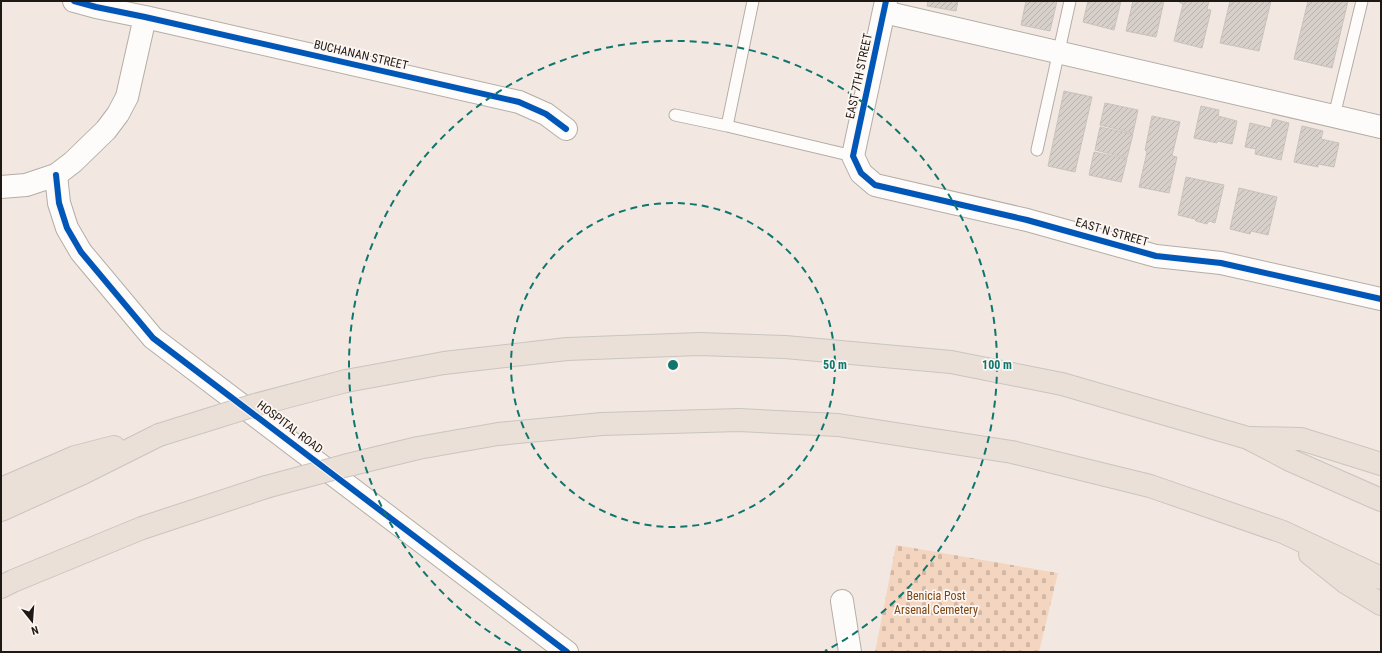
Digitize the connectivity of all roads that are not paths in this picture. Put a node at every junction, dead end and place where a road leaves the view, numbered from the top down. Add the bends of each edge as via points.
1 (74, 1) edge
2 (753, 1) edge
3 (1070, 1) edge
4 (1362, 1) edge
5 (885, 6) edge
6 (146, 17) junction
7 (1059, 52) junction
8 (675, 114) dead end
9 (1334, 116) junction
10 (727, 126) junction
11 (1381, 127) edge
12 (566, 129) dead end
13 (1037, 150) dead end
14 (853, 156) junction
15 (56, 175) junction
16 (1, 188) edge
17 (1381, 299) edge
18 (159, 435) junction
19 (1248, 438) junction
20 (1381, 464) edge
21 (1, 489) edge
22 (1381, 500) edge
23 (1, 510) edge
24 (1283, 532) junction
25 (1381, 578) edge
26 (1, 587) edge
27 (842, 602) dead end
28 (1381, 604) edge
29 (567, 652) edge
30 (850, 652) edge

1 - 6 street
2 - 10 lane
3 - 7 lane
4 - 9 lane
5 - 7 street
5 - 14 street, EAST 7TH STREET
6 - 12 street, BUCHANAN STREET via 519,102 546,114
6 - 15 street via 127,97 118,114 93,143
7 - 9 street
7 - 13 lane
8 - 10 lane
9 - 11 street
10 - 14 lane
14 - 17 street, EAST N STREET via 861,173 875,185 1028,220 1156,256 1221,262
15 - 16 street via 26,185
15 - 29 street, HOSPITAL ROAD via 59,203 65,222 81,252 153,338
18 - 19 highway, bridge via 255,405 346,381 444,363 567,349 699,344 785,347 951,362 1062,384
18 - 21 highway via 75,457
18 - 23 highway
19 - 20 highway via 1301,439
19 - 22 highway via 1292,461
24 - 25 highway
24 - 26 highway, bridge via 1150,486 1012,452 838,425 739,420 602,424 498,434 418,448 266,487 142,528
24 - 28 highway via 1345,582
27 - 30 street

